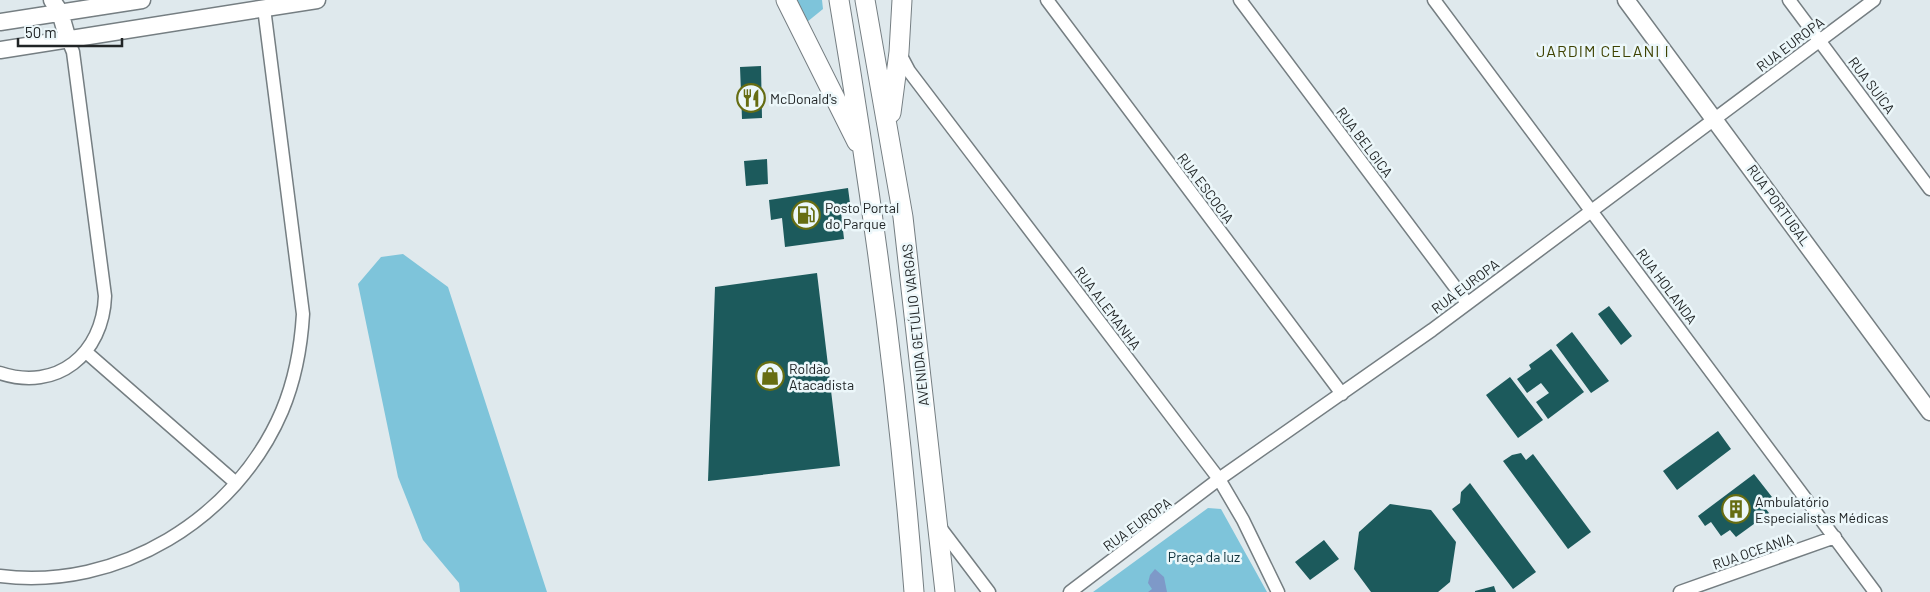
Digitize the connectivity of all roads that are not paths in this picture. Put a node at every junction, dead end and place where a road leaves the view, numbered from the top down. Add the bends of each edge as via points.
1 (142, 0) edge
2 (317, 0) edge
3 (786, 0) edge
4 (839, 0) edge
5 (865, 0) edge
6 (902, 0) edge
7 (1047, 0) edge
8 (1240, 0) edge
9 (1434, 0) edge
10 (1626, 0) edge
11 (1789, 0) edge
12 (1874, 0) edge
13 (56, 6) edge
14 (264, 8) junction
15 (0, 22) edge
16 (68, 40) junction
17 (1820, 40) junction
18 (0, 50) edge
19 (899, 52) junction
20 (1715, 118) junction
21 (889, 134) junction
22 (866, 160) junction
23 (1930, 188) edge
24 (1592, 211) junction
25 (1467, 303) junction
26 (86, 352) junction
27 (0, 374) edge
28 (1342, 394) junction
29 (1930, 412) edge
30 (1219, 479) junction
31 (236, 483) junction
32 (937, 523) junction
33 (1835, 537) junction
34 (0, 576) edge
35 (914, 592) edge
36 (944, 592) edge
37 (989, 592) edge
38 (1070, 592) edge
39 (1278, 592) edge
40 (1680, 592) edge
41 (1875, 592) edge

1 - 13 street
2 - 14 street
3 - 22 main road
4 - 22 main road, AVENIDA GETÚLIO VARGAS
5 - 21 main road, AVENIDA GETÚLIO VARGAS
6 - 19 main road
7 - 28 street, RUA ESCOCIA
8 - 25 street, RUA BELGICA
9 - 24 street, RUA HOLANDA
10 - 20 street, RUA PORTUGAL
11 - 17 street, RUA SUÍCA
12 - 17 street, RUA EUROPA
13 - 15 street
13 - 16 street
14 - 16 street
14 - 31 street via 303,314 297,364 282,411 259,454
16 - 18 street
16 - 26 street via 73,52 105,296 103,320
17 - 20 street, RUA EUROPA
17 - 23 street, RUA SUÍCA
19 - 21 main road
19 - 30 street, RUA ALEMANHA via 909,71
20 - 24 street, RUA EUROPA
20 - 29 street, RUA PORTUGAL
21 - 32 main road, AVENIDA GETÚLIO VARGAS via 903,217
22 - 35 main road, AVENIDA GETÚLIO VARGAS
24 - 25 street, RUA EUROPA
24 - 33 street, RUA HOLANDA
25 - 28 street, RUA EUROPA
26 - 27 street via 67,368 45,376 20,378
26 - 31 street
28 - 30 street, RUA EUROPA
30 - 38 street, RUA EUROPA
30 - 39 street, RUA ALEMANHA
31 - 34 street via 191,525 148,551 126,560 86,572 53,577
32 - 36 main road, AVENIDA GETÚLIO VARGAS
32 - 37 street
33 - 40 street, RUA OCEANIA
33 - 41 street, RUA HOLANDA

